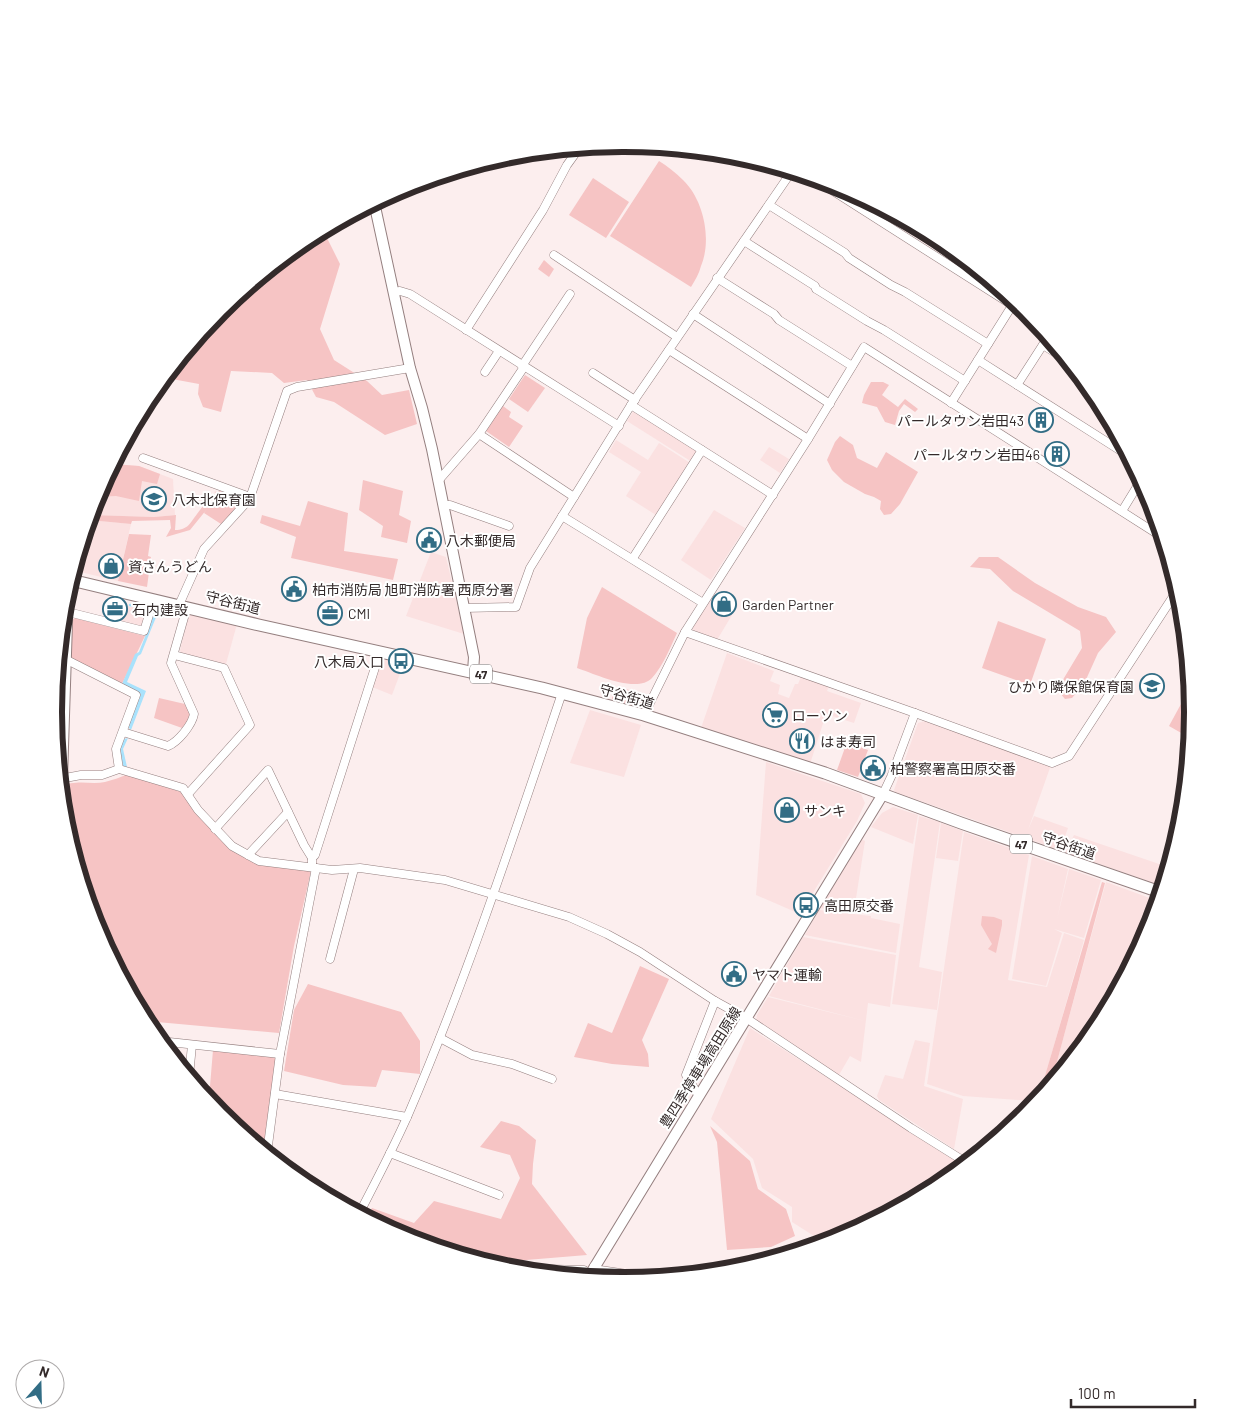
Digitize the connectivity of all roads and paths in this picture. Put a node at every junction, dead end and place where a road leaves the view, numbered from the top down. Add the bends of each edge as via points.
1 (575, 154) edge
2 (788, 177) edge
3 (842, 196) edge
4 (769, 205) junction
5 (376, 209) edge
6 (744, 241) junction
7 (554, 255) dead end
8 (717, 278) junction
9 (988, 287) edge
10 (394, 292) junction
11 (570, 294) dead end
12 (1011, 308) edge
13 (693, 314) junction
14 (466, 330) junction
15 (677, 337) junction
16 (988, 344) junction
17 (1044, 345) joint
18 (1049, 349) edge
19 (669, 350) junction
20 (500, 351) junction
21 (978, 360) junction
22 (852, 366) junction
23 (523, 367) junction
24 (410, 368) junction
25 (485, 372) dead end
26 (593, 373) dead end
27 (965, 381) junction
28 (1017, 385) junction
29 (951, 402) junction
30 (633, 403) junction
31 (830, 404) junction
32 (619, 426) junction
33 (479, 434) junction
34 (808, 439) junction
35 (1117, 449) edge
36 (702, 450) junction
37 (143, 458) dead end
38 (438, 482) junction
39 (1136, 488) edge
40 (773, 495) junction
41 (250, 497) junction
42 (574, 497) junction
43 (443, 505) junction
44 (1122, 511) junction
45 (562, 516) junction
46 (509, 526) dead end
47 (1154, 532) edge
48 (633, 558) junction
49 (78, 582) edge
50 (1172, 598) edge
51 (154, 599) junction
52 (703, 604) junction
53 (183, 606) junction
54 (464, 608) junction
55 (71, 614) edge
56 (685, 632) junction
57 (380, 652) junction
58 (174, 655) junction
59 (65, 660) edge
60 (473, 672) junction
61 (562, 693) junction
62 (916, 713) junction
63 (644, 716) junction
64 (123, 732) junction
65 (119, 769) junction
66 (66, 777) edge
67 (188, 794) junction
68 (883, 794) junction
69 (288, 812) junction
70 (215, 829) junction
71 (248, 855) junction
72 (312, 858) junction
73 (314, 867) junction
74 (354, 869) junction
75 (1155, 890) edge
76 (494, 895) junction
77 (330, 959) dead end
78 (715, 1001) junction
79 (746, 1018) junction
80 (440, 1038) junction
81 (170, 1042) edge
82 (192, 1045) junction
83 (280, 1054) junction
84 (190, 1067) edge
85 (552, 1079) dead end
86 (275, 1094) junction
87 (700, 1095) junction
88 (407, 1117) junction
89 (268, 1145) edge
90 (390, 1153) junction
91 (962, 1159) edge
92 (499, 1195) dead end
93 (363, 1208) edge
94 (570, 1270) edge
95 (586, 1271) edge
96 (592, 1271) edge
97 (596, 1271) edge
98 (612, 1272) edge

1 - 14 street
2 - 4 street
3 - 9 street
4 - 6 street
4 - 16 street via 890,286
5 - 10 street
6 - 8 street
6 - 27 street
7 - 15 street
8 - 13 street
8 - 22 street
10 - 14 street via 410,294
10 - 24 street
11 - 23 street
12 - 16 street
13 - 15 street
13 - 31 street
14 - 20 street
15 - 19 street
16 - 21 street
17 - 18 street
17 - 28 street
19 - 30 street
19 - 34 street
20 - 23 street
20 - 25 street
21 - 27 street
21 - 28 street
22 - 29 street via 864,347
22 - 31 street
23 - 32 street
23 - 33 street
24 - 38 street
24 - 41 street via 287,391
26 - 30 street
27 - 29 street
28 - 35 street
29 - 44 street
30 - 32 street
30 - 36 street
31 - 34 street
32 - 42 street
33 - 38 street
33 - 42 street
34 - 40 street
36 - 40 street
36 - 48 street
37 - 41 street
38 - 43 street
39 - 44 street
40 - 52 street
41 - 53 street via 204,549
42 - 45 street
43 - 46 street
43 - 54 street
44 - 47 street
45 - 48 street
45 - 54 street via 530,568 516,607
48 - 52 street
49 - 51 main road, 守谷街道 / 47
50 - 62 street via 1066,758 1052,763
51 - 53 main road, 守谷街道 / 47
51 - 55 street via 144,631
52 - 56 street
53 - 57 main road, 守谷街道 / 47
53 - 58 street
54 - 60 street via 474,657
56 - 62 street
56 - 63 street
57 - 60 main road, 守谷街道 / 47
57 - 72 street
58 - 64 street via 171,663 194,714 193,721 168,746
58 - 67 street via 224,668 250,725
59 - 64 street via 136,695
60 - 61 main road, 守谷街道 / 47
61 - 63 main road, 守谷街道 / 47
61 - 76 street
62 - 68 street
63 - 68 main road, 守谷街道 / 47
64 - 65 street via 116,749
65 - 66 street via 102,775
65 - 67 street via 183,788
67 - 70 street
68 - 75 main road, 守谷街道 / 47
68 - 79 street, 豊四季停車場高田原線
69 - 70 street via 268,770
69 - 71 street
69 - 72 street
70 - 71 street via 232,846
71 - 73 street via 259,861
72 - 73 street
73 - 74 street
73 - 83 street
74 - 76 street via 445,880
74 - 77 street
76 - 78 street via 569,917 607,934
76 - 80 street
78 - 79 street
78 - 87 street via 686,1075
79 - 87 street, 豊四季停車場高田原線
79 - 91 street
80 - 85 street via 472,1055 512,1064
80 - 88 street
81 - 82 street
82 - 83 street
82 - 84 street
83 - 86 street
86 - 88 street
86 - 89 street
87 - 96 street, 豊四季停車場高田原線
88 - 90 street
90 - 92 street
90 - 93 street
94 - 95 street
97 - 98 street

